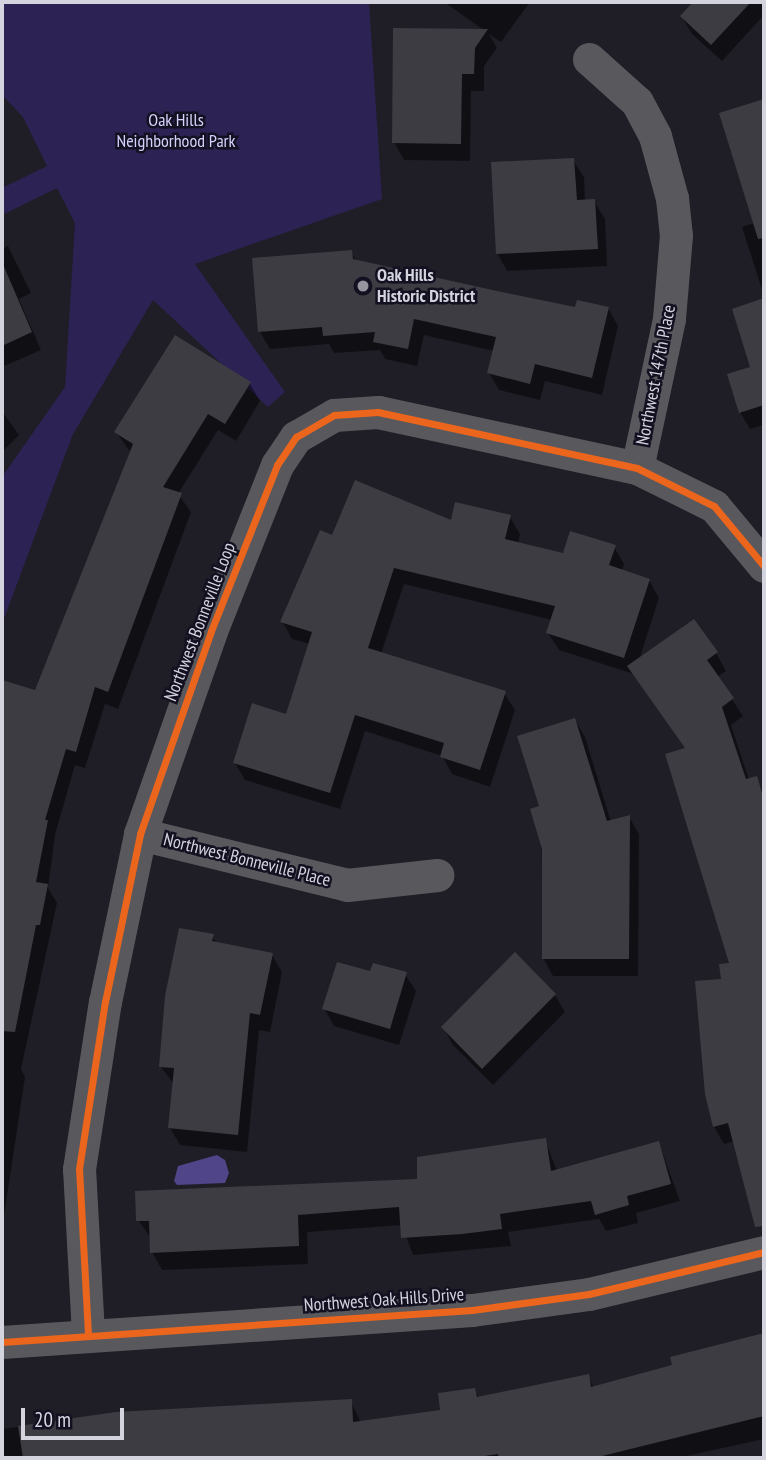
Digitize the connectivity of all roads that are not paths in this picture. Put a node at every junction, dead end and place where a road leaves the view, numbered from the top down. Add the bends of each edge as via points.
1 (589, 59) dead end
2 (637, 468) junction
3 (764, 566) edge
4 (141, 834) junction
5 (438, 875) dead end
6 (764, 1252) edge
7 (88, 1334) junction
8 (2, 1342) edge

1 - 2 street, Northwest 147th Place via 637,102 655,136 672,198 676,235 669,319
2 - 3 street, Northwest Bonneville Loop via 713,506
2 - 4 street, Northwest Bonneville Loop via 378,412 334,415 296,437 277,465 211,631
4 - 5 street, Northwest Bonneville Place via 347,885
4 - 7 street, Northwest Bonneville Loop via 105,1002 79,1169
6 - 7 street, Northwest Oak Hills Drive via 589,1294 472,1310
7 - 8 street, Northwest Oak Hills Drive

